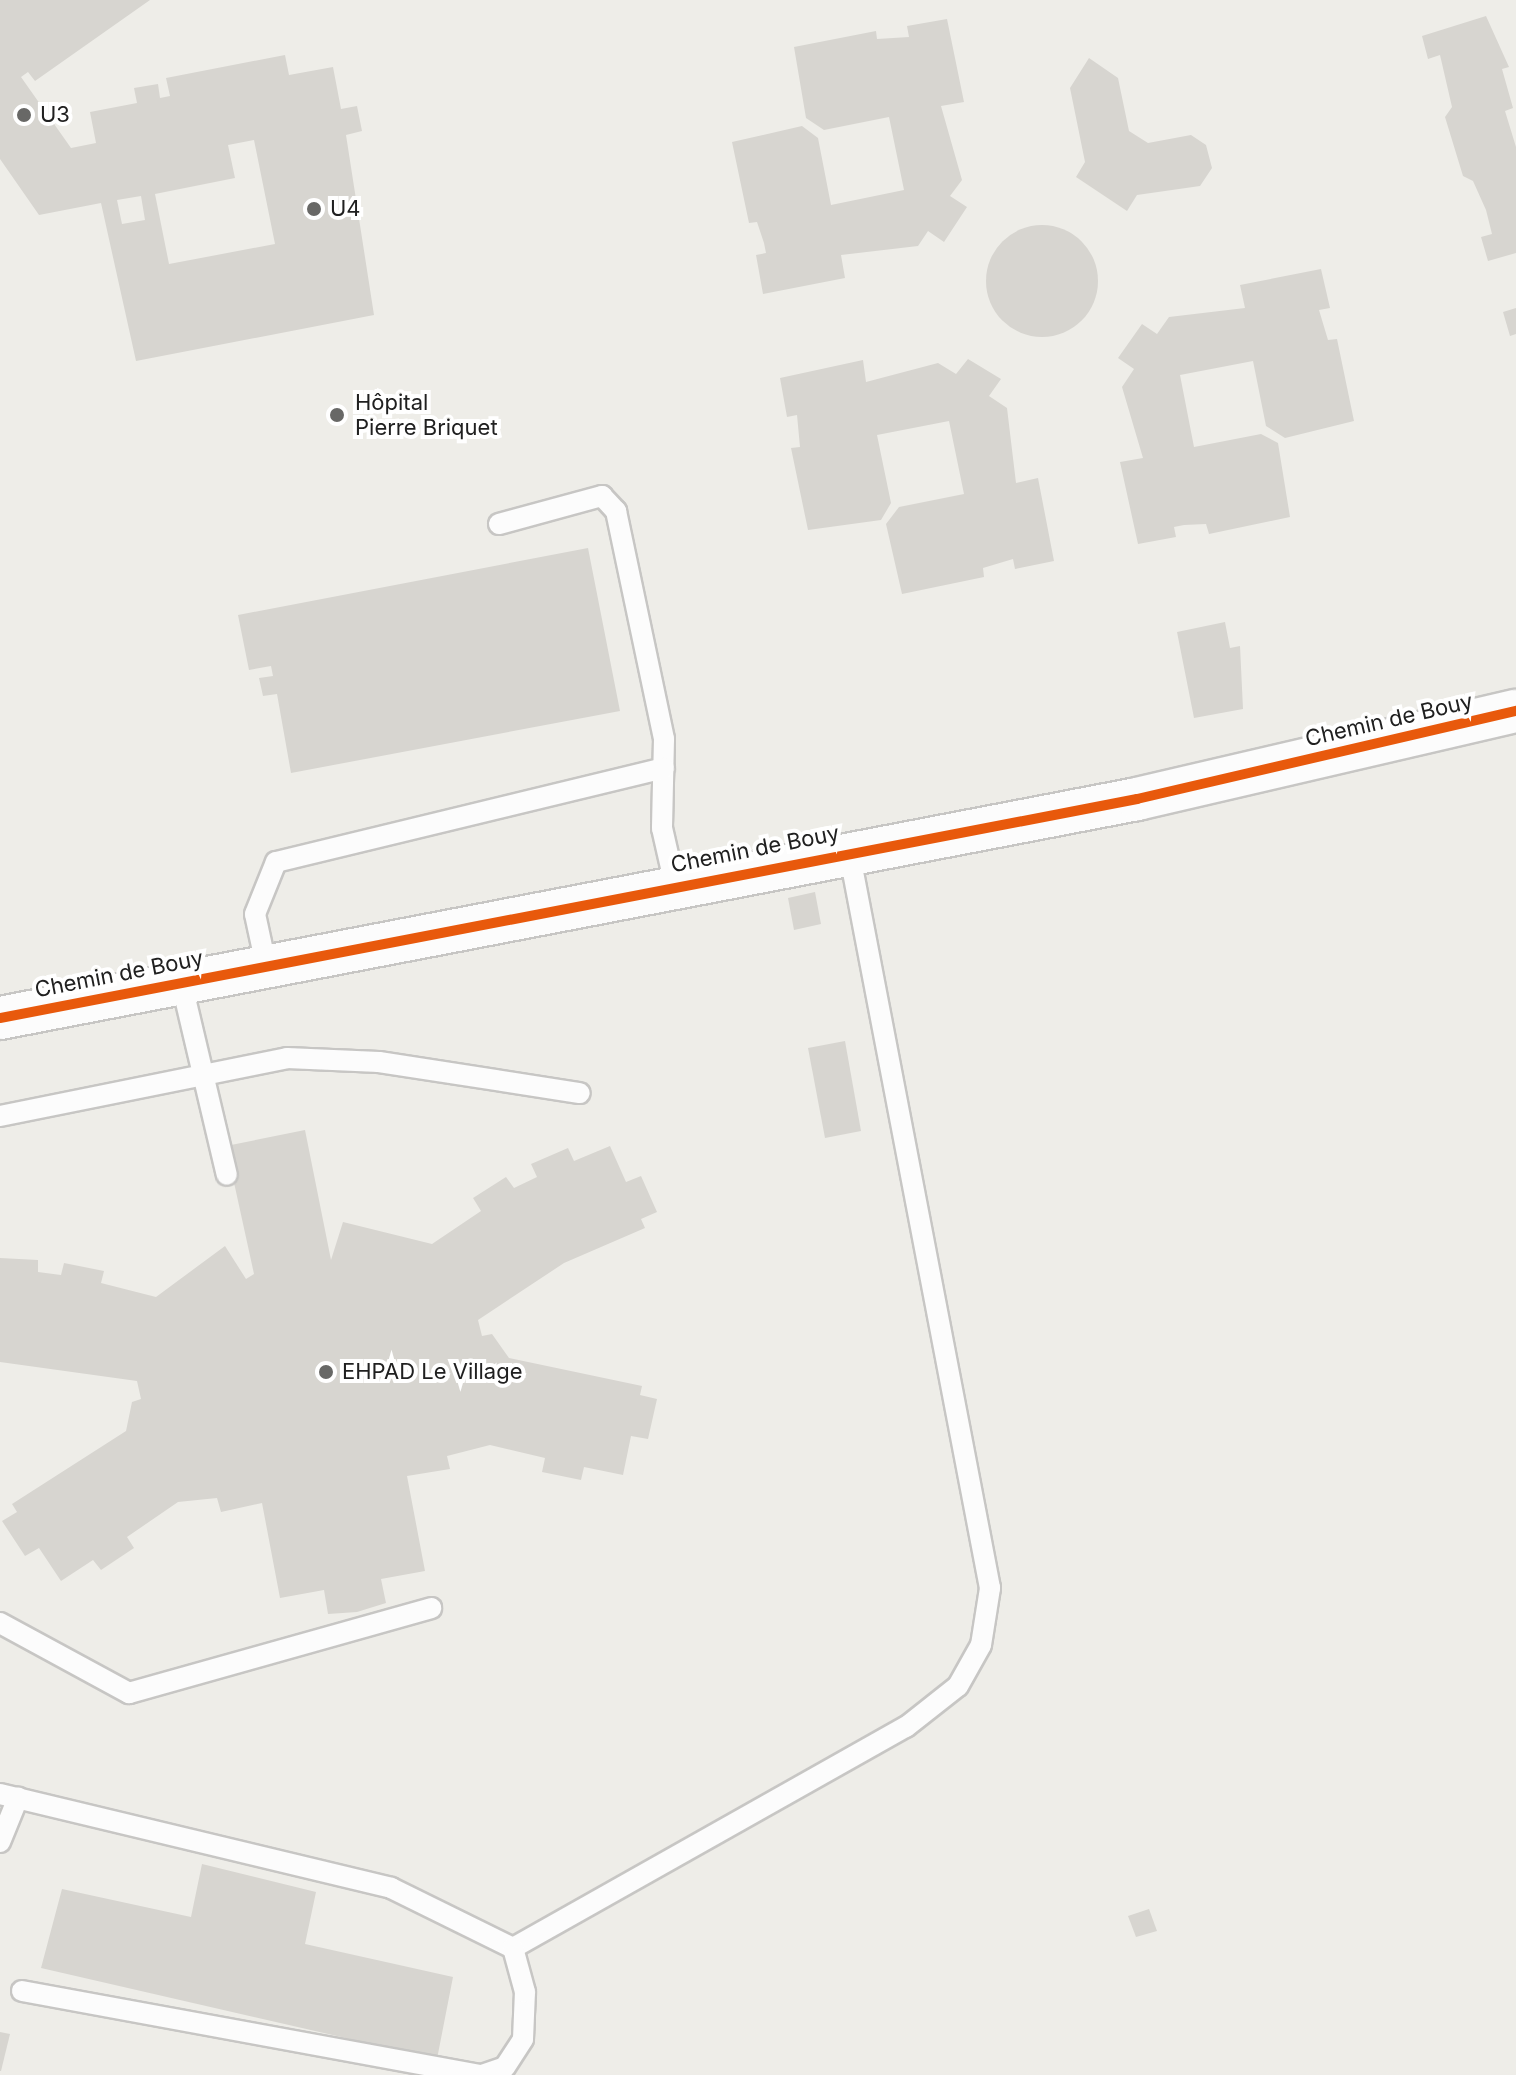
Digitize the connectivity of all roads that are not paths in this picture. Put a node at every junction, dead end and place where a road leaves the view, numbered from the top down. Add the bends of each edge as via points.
1 (499, 524) dead end
2 (1516, 711) edge
3 (664, 768) junction
4 (849, 851) junction
5 (675, 885) junction
6 (266, 965) junction
7 (181, 981) junction
8 (0, 1018) edge
9 (204, 1079) junction
10 (580, 1093) dead end
11 (0, 1116) edge
12 (227, 1175) dead end
13 (431, 1608) dead end
14 (0, 1623) edge
15 (9, 1796) edge
16 (0, 1842) edge
17 (513, 1948) junction
18 (22, 1991) dead end
19 (481, 2075) edge

1 - 3 lane via 602,496 616,511
2 - 4 street, Chemin de Bouy via 1137,799
3 - 5 lane via 662,828
3 - 6 lane via 276,862 255,914
4 - 5 street, Chemin de Bouy
4 - 17 lane via 990,1588 981,1645 958,1686 906,1727
5 - 6 street, Chemin de Bouy
6 - 7 street, Chemin de Bouy
7 - 8 street, Chemin de Bouy
7 - 9 lane
9 - 10 lane via 287,1058 379,1062
9 - 11 lane
9 - 12 lane
13 - 14 lane via 129,1693
15 - 16 lane
15 - 17 lane via 391,1888
17 - 19 lane via 525,1992 523,2039 505,2067
18 - 19 lane

